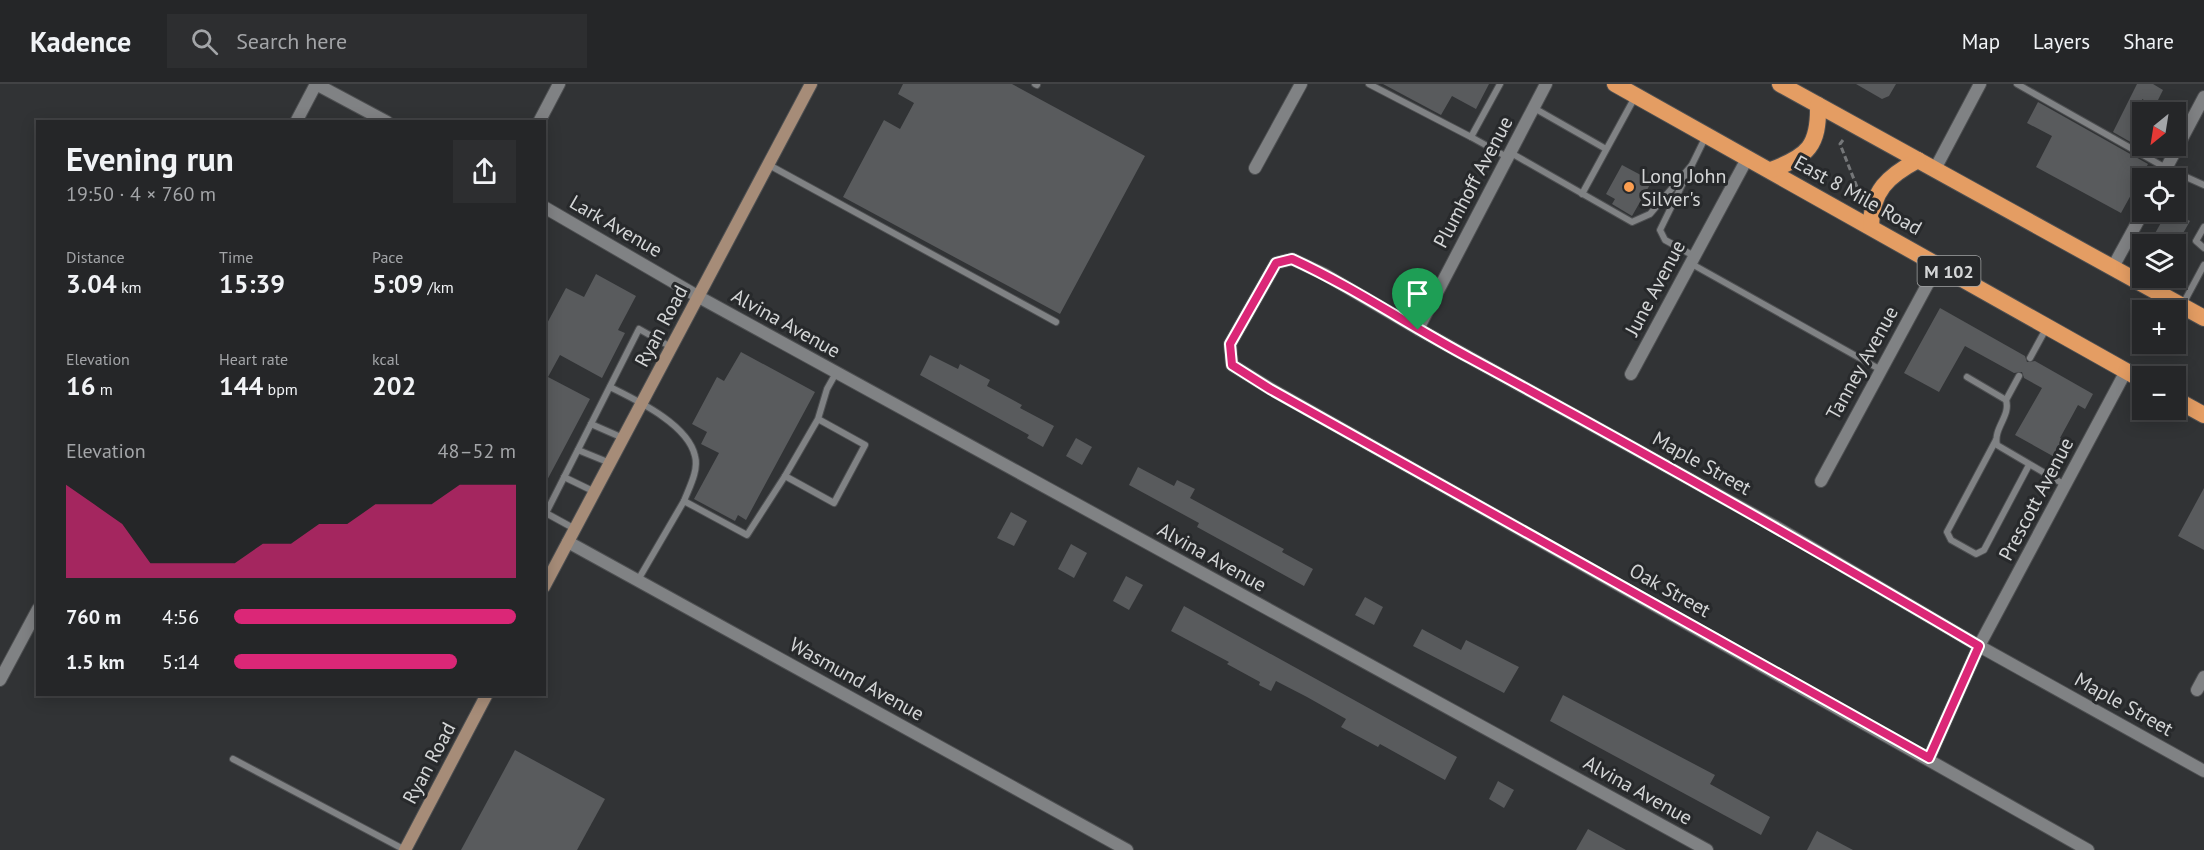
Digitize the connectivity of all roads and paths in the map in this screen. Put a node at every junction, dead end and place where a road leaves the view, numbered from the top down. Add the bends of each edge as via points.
1 (316, 84) edge
2 (559, 84) edge
3 (811, 84) edge
4 (1300, 84) edge
5 (1369, 84) edge
6 (1500, 84) edge
7 (1546, 84) edge
8 (1615, 84) edge
9 (1780, 84) edge
10 (1980, 84) edge
11 (2017, 84) edge
12 (1636, 96) junction
13 (2204, 96) edge
14 (1818, 105) junction
15 (1533, 108) junction
16 (297, 120) edge
17 (383, 120) edge
18 (540, 120) edge
19 (1706, 135) junction
20 (1471, 137) junction
21 (1842, 140) dead end
22 (1606, 149) junction
23 (1509, 155) junction
24 (1748, 157) junction
25 (1918, 160) junction
26 (768, 165) junction
27 (1691, 166) junction
28 (1255, 168) dead end
29 (2156, 168) edge
30 (2167, 168) edge
31 (1935, 169) junction
32 (1771, 170) junction
33 (2186, 180) edge
34 (2204, 185) edge
35 (1582, 194) junction
36 (1856, 198) dead end
37 (546, 208) edge
38 (2138, 222) edge
39 (1871, 227) junction
40 (2204, 227) edge
41 (2204, 248) edge
42 (1692, 260) junction
43 (1938, 265) junction
44 (2204, 265) edge
45 (2113, 267) junction
46 (699, 297) junction
47 (2171, 300) edge
48 (2185, 300) edge
49 (2186, 308) edge
50 (2204, 318) edge
51 (1056, 322) dead end
52 (2048, 327) junction
53 (1418, 330) junction
54 (671, 348) junction
55 (2030, 358) dead end
56 (1232, 365) joint
57 (1881, 370) junction
58 (2126, 371) junction
59 (836, 373) junction
60 (1632, 374) dead end
61 (2132, 374) edge
62 (2019, 376) dead end
63 (1967, 377) dead end
64 (610, 387) junction
65 (2006, 400) junction
66 (642, 404) junction
67 (2186, 405) edge
68 (2204, 415) edge
69 (818, 419) junction
70 (591, 424) junction
71 (623, 438) junction
72 (1996, 440) junction
73 (578, 450) junction
74 (610, 463) junction
75 (2029, 465) junction
76 (785, 476) junction
77 (564, 477) junction
78 (1821, 481) dead end
79 (2065, 485) junction
80 (595, 492) junction
81 (684, 501) junction
82 (546, 510) edge
83 (546, 513) edge
84 (575, 529) junction
85 (568, 542) junction
86 (638, 580) junction
87 (546, 583) edge
88 (36, 613) edge
89 (1979, 646) junction
90 (2204, 677) edge
91 (0, 680) edge
92 (2197, 690) dead end
93 (486, 696) edge
94 (1929, 758) junction
95 (233, 759) dead end
96 (2204, 771) edge
97 (405, 850) edge
98 (1127, 850) edge
99 (1707, 850) edge
100 (2088, 850) edge

1 - 16 street
1 - 17 street
2 - 18 street
3 - 26 main road, Ryan Road
4 - 28 street
5 - 20 lane
6 - 20 lane
7 - 15 street, Plumhoff Avenue
8 - 12 highway, East 8 Mile Road / M 102
9 - 14 highway
10 - 31 street
11 - 29 lane
12 - 19 highway, East 8 Mile Road / M 102
12 - 22 lane
13 - 30 street
14 - 25 highway
14 - 32 highway via 1816,136 1811,147 1793,162
15 - 22 lane
15 - 23 street, Plumhoff Avenue
19 - 24 highway, East 8 Mile Road / M 102
19 - 27 lane
20 - 23 lane
21 - 36 path via 1840,144 1859,192
22 - 35 lane
23 - 35 lane
23 - 53 street, Plumhoff Avenue
24 - 32 highway, East 8 Mile Road / M 102
24 - 42 street, June Avenue
25 - 31 highway
25 - 39 highway via 1895,172 1878,190
26 - 46 main road, Ryan Road
26 - 51 lane
27 - 35 lane via 1650,214 1638,221 1625,220
27 - 42 lane via 1660,230 1665,240
31 - 45 highway
32 - 39 highway, East 8 Mile Road / M 102
33 - 34 lane
37 - 46 street, Lark Avenue
38 - 45 street
39 - 43 highway, East 8 Mile Road / M 102
40 - 41 lane via 2196,241
42 - 57 lane
42 - 60 street, June Avenue
43 - 52 highway, East 8 Mile Road / M 102
43 - 57 street, Tanney Avenue
44 - 48 lane
45 - 47 highway
46 - 54 main road, Ryan Road
46 - 59 street, Alvina Avenue
49 - 50 highway
52 - 55 lane
52 - 58 highway, East 8 Mile Road / M 102
53 - 56 street, Maple Street via 1324,274 1292,259 1284,260 1276,263 1230,344
53 - 89 street, Maple Street via 1768,522
54 - 64 lane via 639,329
54 - 66 main road, Ryan Road
56 - 94 street, Oak Street
57 - 78 street, Tanney Avenue
58 - 61 highway, East 8 Mile Road / M 102
58 - 79 street, Prescott Avenue
59 - 69 lane via 826,389
59 - 99 street, Alvina Avenue
62 - 65 lane
63 - 65 lane
64 - 66 lane
64 - 70 lane
65 - 72 lane via 2007,413
66 - 71 main road, Ryan Road
66 - 81 lane via 681,433 695,457 695,470
67 - 68 highway
69 - 76 lane
69 - 76 lane via 865,445 834,503
70 - 71 lane
70 - 73 lane
71 - 74 main road, Ryan Road
72 - 75 lane via 1997,445
72 - 75 lane via 1947,532 1951,540 1976,554 1984,550
73 - 74 lane
73 - 77 lane
74 - 80 main road, Ryan Road
75 - 79 lane
76 - 81 lane via 747,535
77 - 80 lane
77 - 82 lane
79 - 89 street, Prescott Avenue
80 - 84 main road, Ryan Road
81 - 86 lane
83 - 84 lane
84 - 85 main road, Ryan Road
85 - 86 street, Wasmund Avenue
85 - 87 main road, Ryan Road
86 - 98 street, Wasmund Avenue
88 - 91 street
89 - 94 street, Prescott Avenue
89 - 96 street, Maple Street
90 - 92 street
93 - 97 main road, Ryan Road
94 - 100 street, Oak Street
95 - 97 lane

